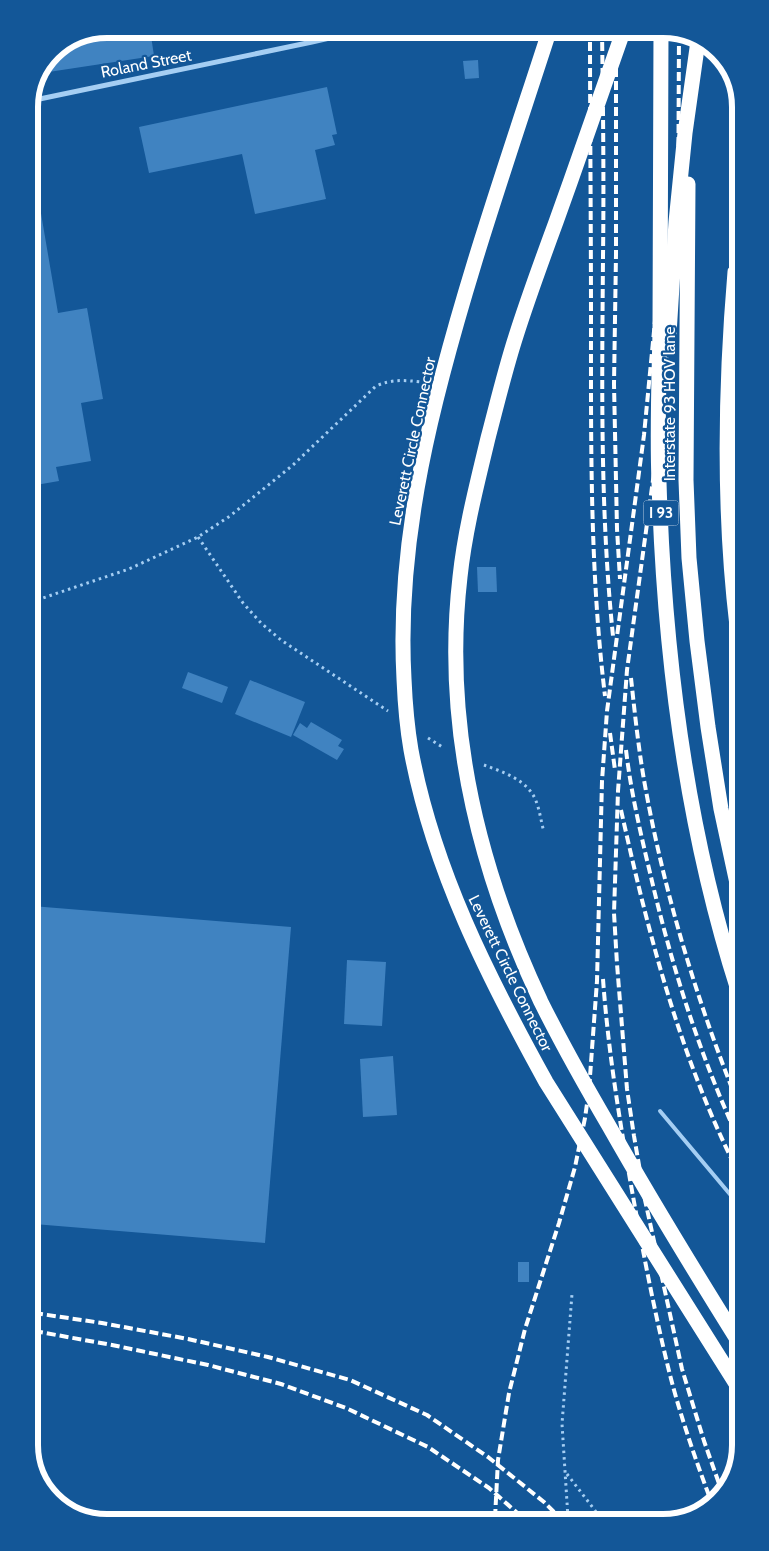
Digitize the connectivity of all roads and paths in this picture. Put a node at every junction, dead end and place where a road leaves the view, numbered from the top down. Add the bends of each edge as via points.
1 (330, 38) edge
2 (547, 38) edge
3 (621, 38) edge
4 (661, 38) edge
5 (689, 43) edge
6 (697, 47) edge
7 (38, 99) edge
8 (732, 308) edge
9 (427, 383) dead end
10 (198, 537) junction
11 (732, 560) edge
12 (38, 600) edge
13 (388, 711) dead end
14 (732, 860) edge
15 (732, 940) edge
16 (732, 969) edge
17 (660, 1111) dead end
18 (732, 1197) edge
19 (572, 1294) dead end
20 (732, 1331) edge
21 (732, 1377) edge
22 (566, 1473) junction
23 (568, 1514) edge
24 (598, 1514) edge

1 - 7 street, Roland Street
2 - 21 highway, Leverett Circle Connector via 458,318 417,487 403,618 403,660 411,749 446,875 479,955 556,1098
3 - 20 highway, Leverett Circle Connector via 516,336 481,466 460,575 455,663 458,708 472,806 520,955 574,1065 648,1195
4 - 16 highway, I 93 via 659,480 666,597 694,814 712,898
5 - 14 highway, Interstate 93 HOV lane / I 93 via 686,480 690,558 708,727
6 - 15 highway, I 93 via 676,222 666,383 670,559 688,730 702,813
8 - 11 highway via 726,432
9 - 10 path via 401,380 376,386 293,465 230,516
10 - 12 path via 129,569
10 - 13 path via 242,603 262,623 281,640
17 - 18 lane
19 - 22 path via 562,1424
22 - 23 path
22 - 24 path

